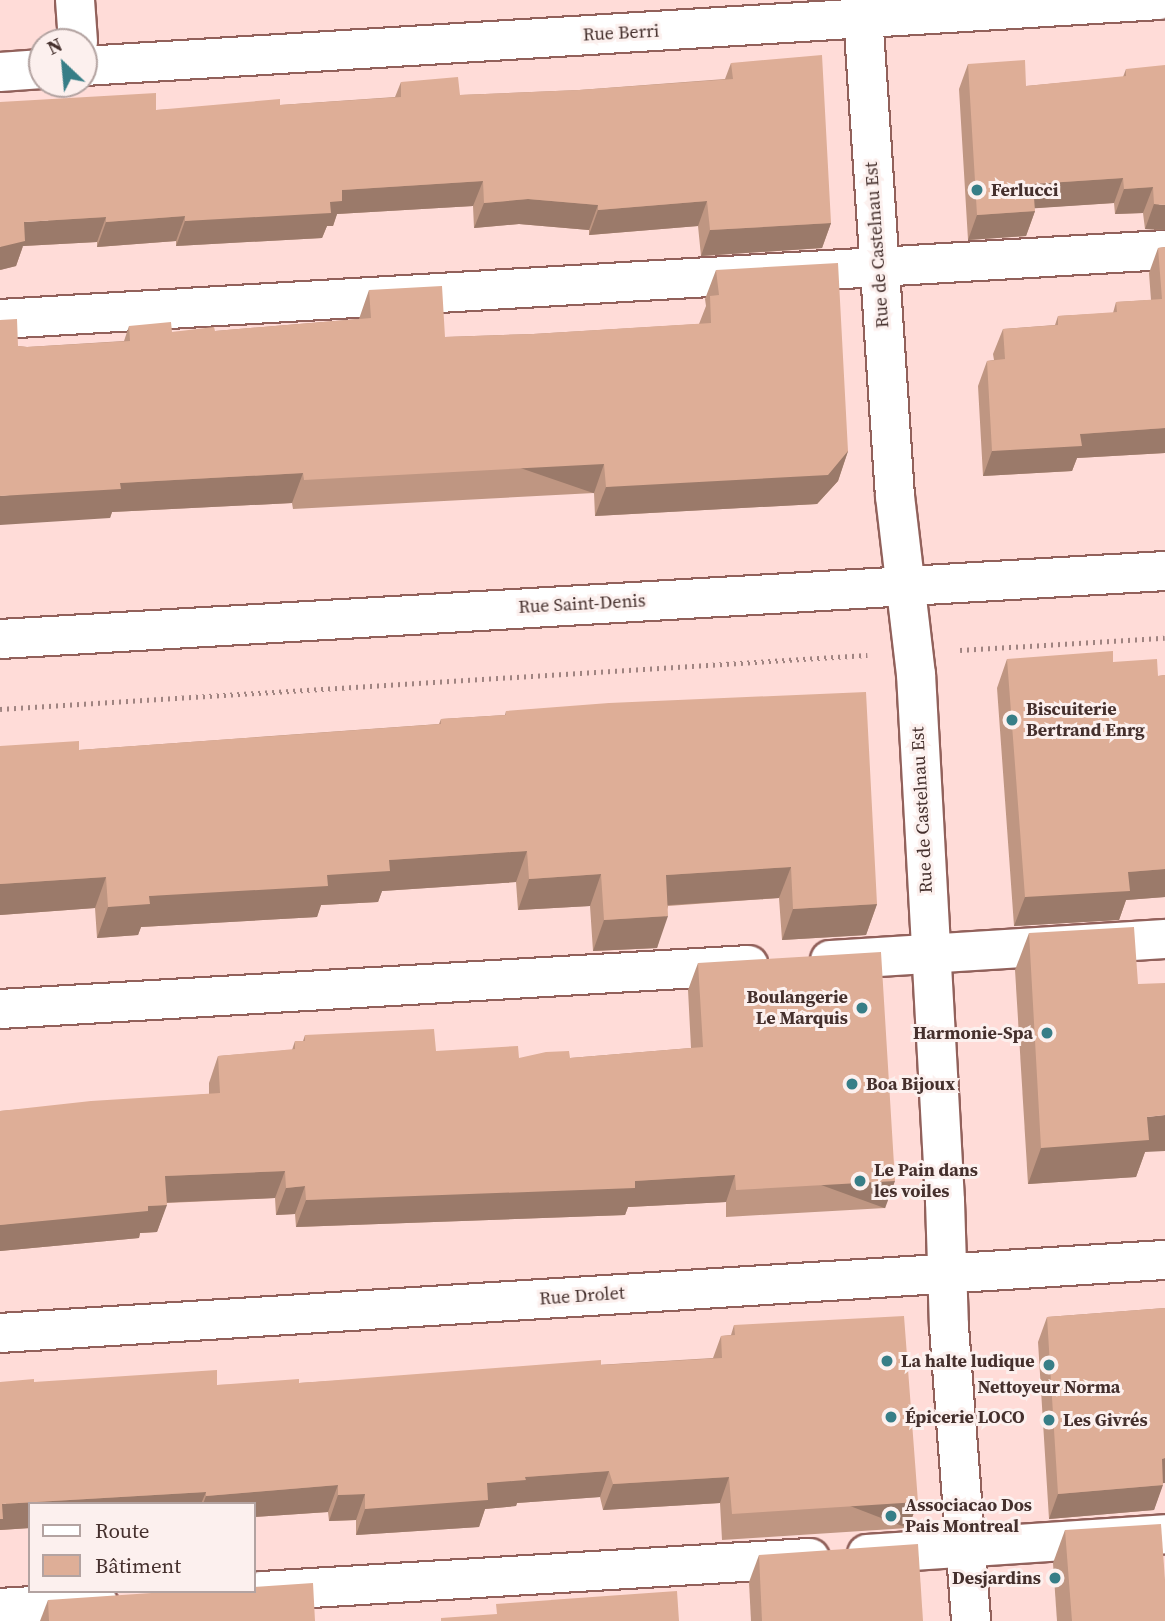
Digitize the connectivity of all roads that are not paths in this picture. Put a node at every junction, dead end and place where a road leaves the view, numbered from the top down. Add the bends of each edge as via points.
1 (75, 0) edge
2 (1159, 0) edge
3 (863, 9) edge
4 (77, 28) edge
5 (98, 65) edge
6 (28, 70) edge
7 (0, 72) edge
8 (1165, 250) edge
9 (878, 267) junction
10 (0, 319) edge
11 (1165, 571) edge
12 (906, 586) junction
13 (0, 639) edge
14 (1165, 939) edge
15 (930, 955) junction
16 (0, 1010) edge
17 (1165, 1260) edge
18 (948, 1274) junction
19 (0, 1332) edge
20 (1165, 1534) edge
21 (965, 1548) junction
22 (256, 1592) edge
23 (242, 1593) edge
24 (226, 1594) edge
25 (132, 1600) edge
26 (0, 1608) edge
27 (971, 1621) edge

1 - 4 street
2 - 3 street, Rue Berri
3 - 5 street, Rue Berri
3 - 9 street, Rue de Castelnau Est
6 - 7 street
8 - 9 street
9 - 10 street
9 - 12 street, Rue de Castelnau Est
11 - 12 street, Rue Saint-Denis
12 - 13 street, Rue Saint-Denis
12 - 15 street, Rue de Castelnau Est via 916,674
14 - 15 street
15 - 16 street
15 - 18 street, Rue de Castelnau Est
17 - 18 street, Rue Drolet
18 - 19 street, Rue Drolet
18 - 21 street, Rue de Castelnau Est
20 - 21 street
21 - 22 street
21 - 27 street, Rue de Castelnau Est
23 - 24 street
25 - 26 street

